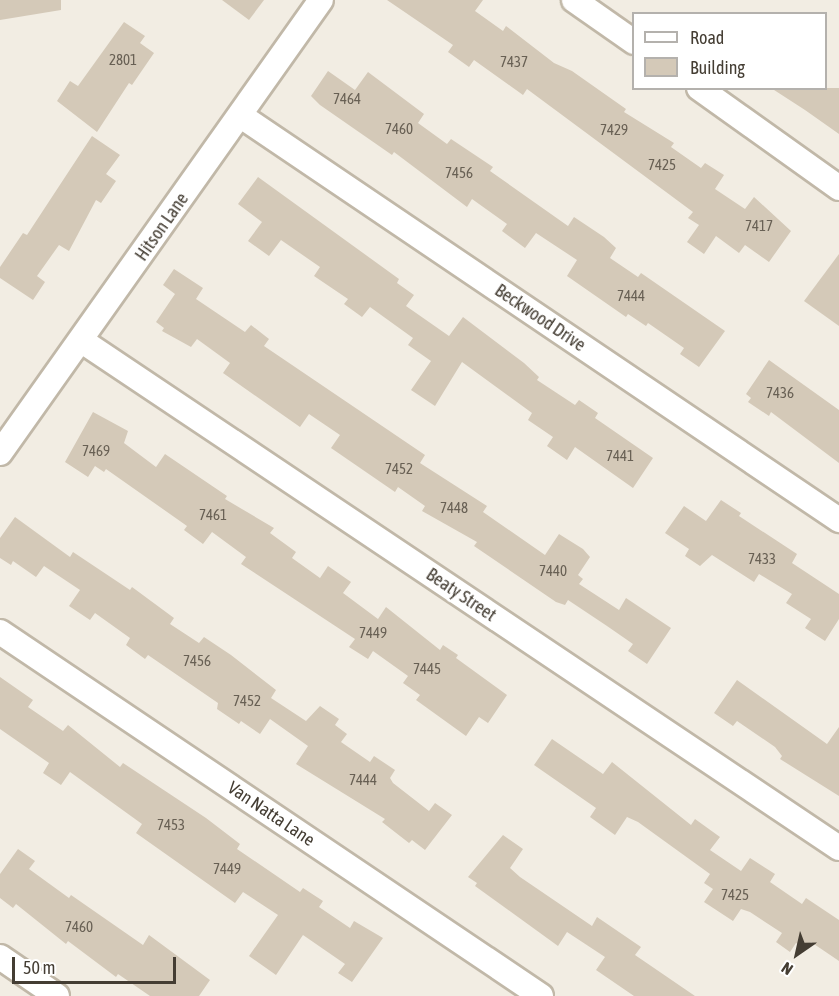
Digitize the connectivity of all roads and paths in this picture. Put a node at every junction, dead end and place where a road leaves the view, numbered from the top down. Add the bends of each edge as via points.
1 (321, 0) edge
2 (574, 0) edge
3 (632, 41) edge
4 (702, 90) edge
5 (241, 116) junction
6 (839, 188) edge
7 (82, 341) junction
8 (0, 453) edge
9 (839, 520) edge
10 (0, 632) edge
11 (839, 848) edge
12 (0, 957) edge
13 (57, 996) edge
14 (541, 996) edge

1 - 5 street, Hitson Lane
2 - 3 street
4 - 6 street
5 - 7 street, Hitson Lane
5 - 9 street, Beckwood Drive
7 - 8 street, Hitson Lane
7 - 11 street, Beaty Street
10 - 14 street, Van Natta Lane
12 - 13 street

